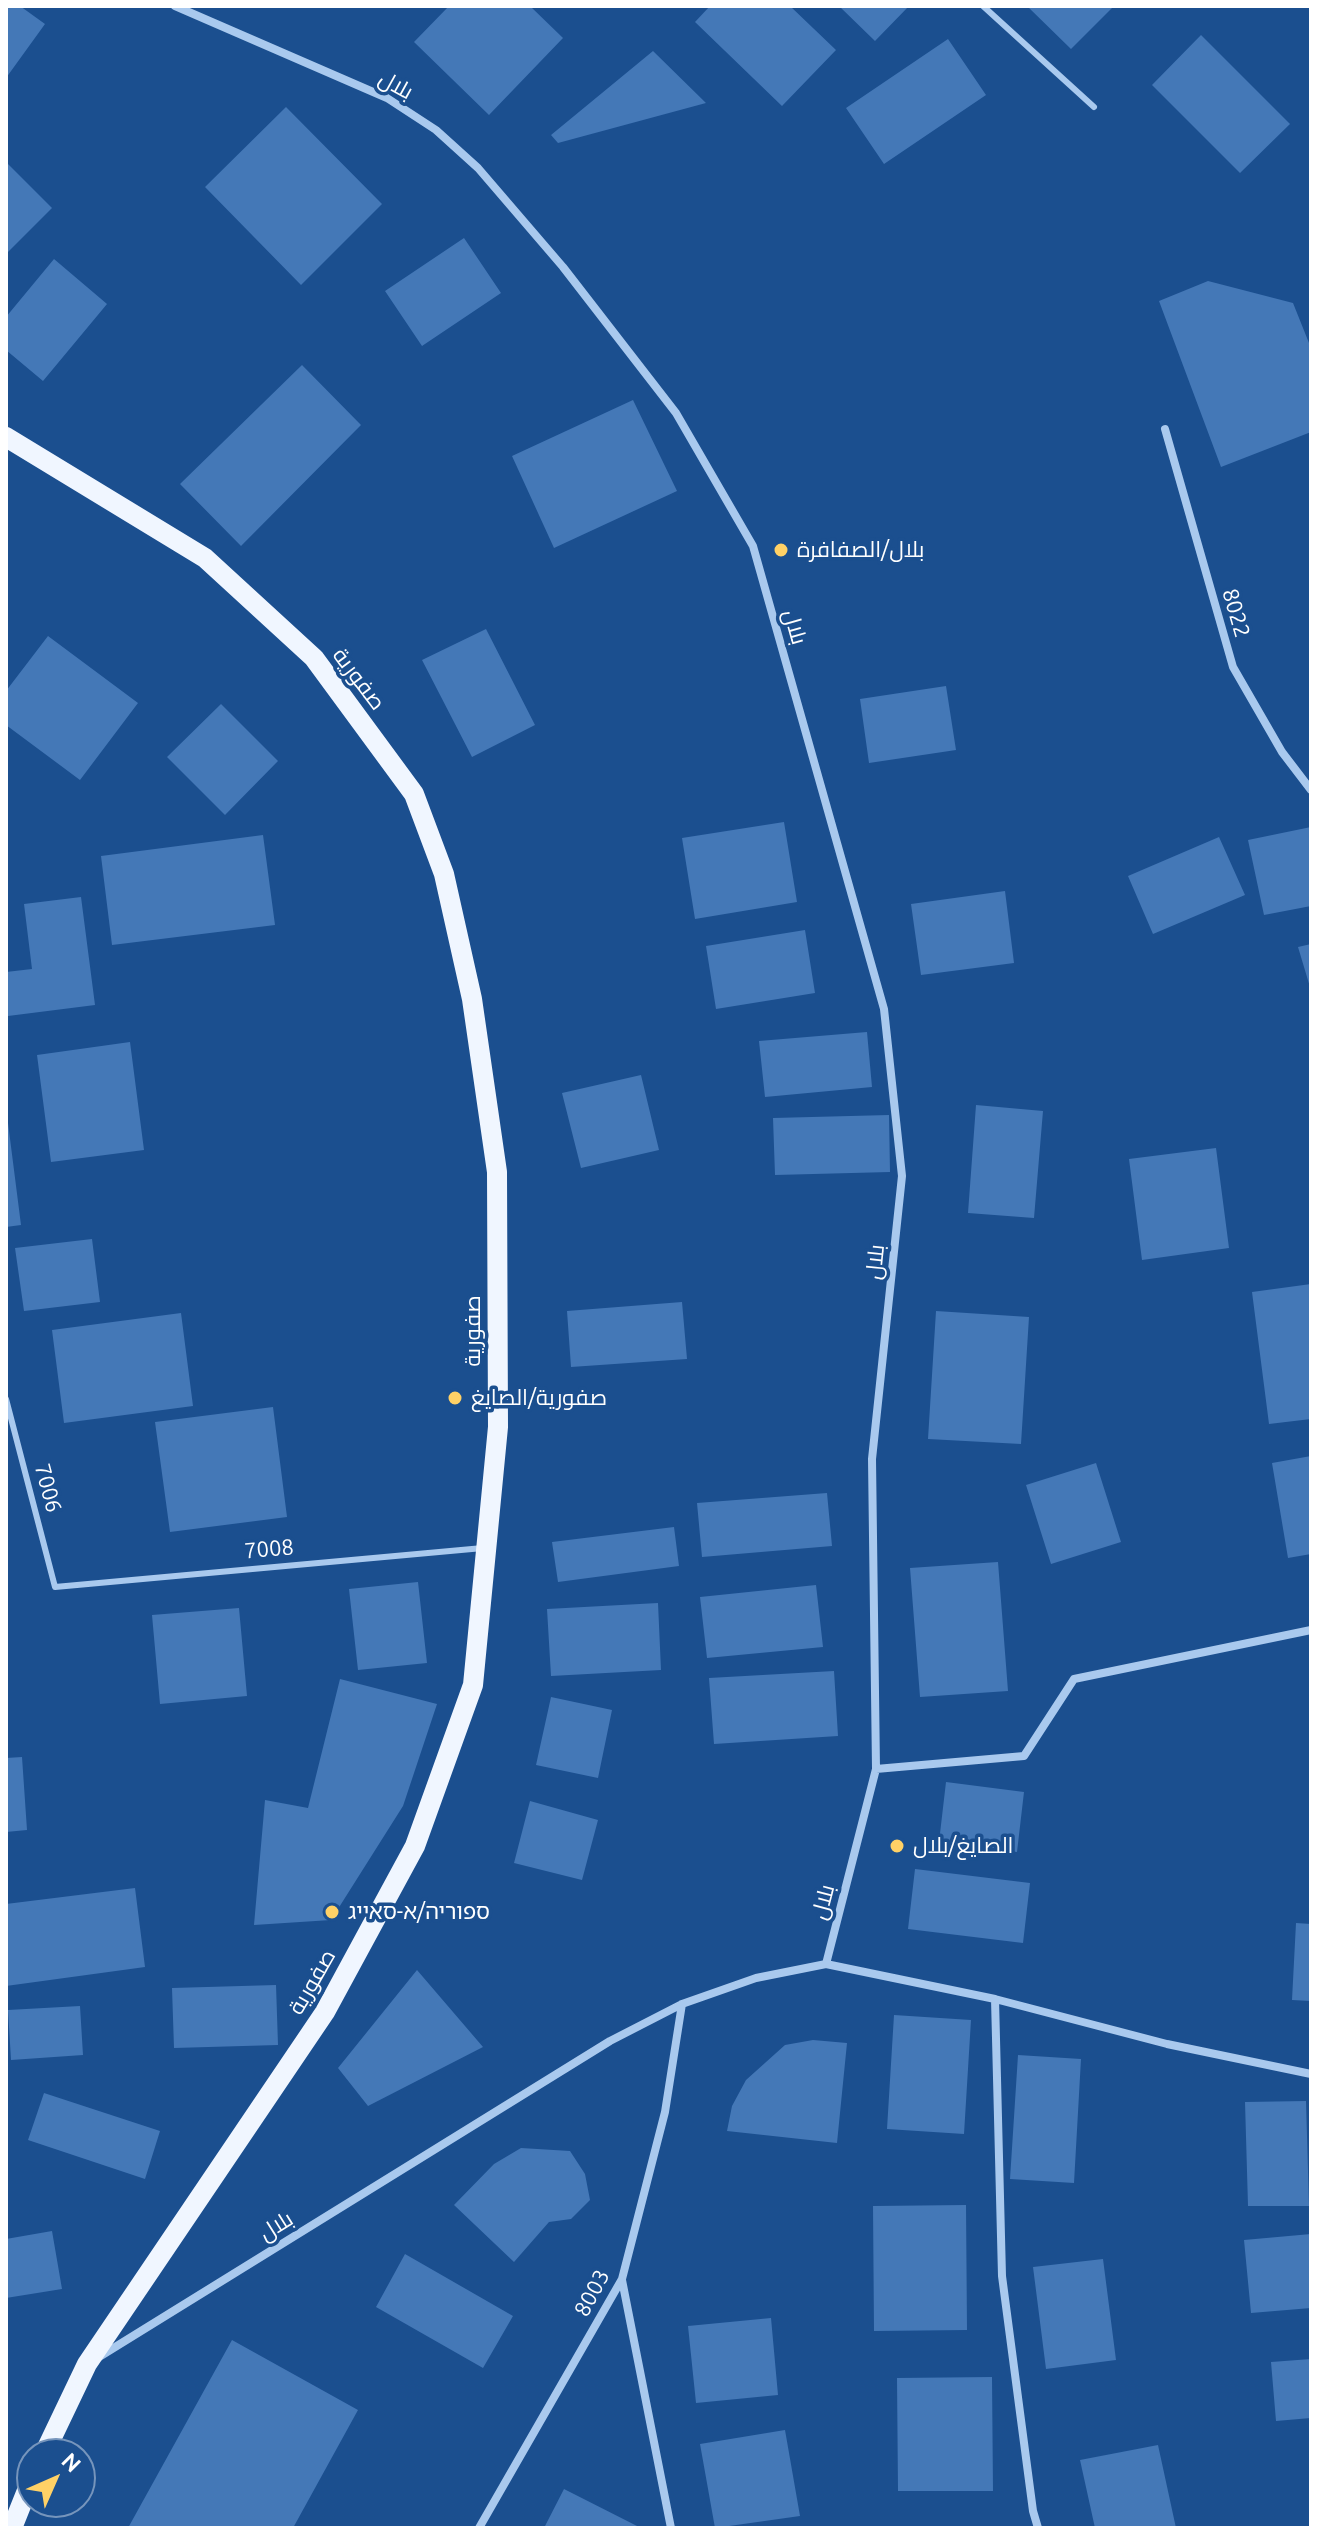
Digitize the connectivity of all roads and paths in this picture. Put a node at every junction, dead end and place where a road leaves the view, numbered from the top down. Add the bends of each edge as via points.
1 (175, 6) edge
2 (983, 6) edge
3 (1094, 107) dead end
4 (1165, 429) dead end
5 (6, 437) edge
6 (1311, 790) edge
7 (6, 1399) edge
8 (486, 1548) junction
9 (55, 1587) joint
10 (1311, 1630) edge
11 (876, 1769) junction
12 (826, 1964) junction
13 (995, 1999) junction
14 (682, 2004) junction
15 (1311, 2074) edge
16 (622, 2279) junction
17 (87, 2364) junction
18 (52, 2438) edge
19 (479, 2528) edge
20 (671, 2528) edge
21 (1038, 2528) edge

1 - 11 street, بلال via 387,98 436,130 478,168 676,413 753,546 884,1009 902,1176 872,1459
2 - 3 lane
4 - 6 street, 8022 via 1233,667 1282,752
5 - 8 main road, صفورية via 205,558 314,658 414,794 444,874 469,985 497,1172 498,1427
7 - 9 lane, 7006
8 - 9 lane, 7008
8 - 17 main road, صفورية via 473,1685 415,1846 325,2012
10 - 11 street via 1074,1679 1024,1756
11 - 12 street, بلال
12 - 13 street
12 - 14 street, بلال via 756,1978
13 - 15 street via 1167,2044
13 - 21 street via 1002,2276
14 - 16 street, 8003 via 665,2112
14 - 17 street, بلال via 610,2041
16 - 19 street, 8003
16 - 20 street
17 - 18 main road, صفورية

